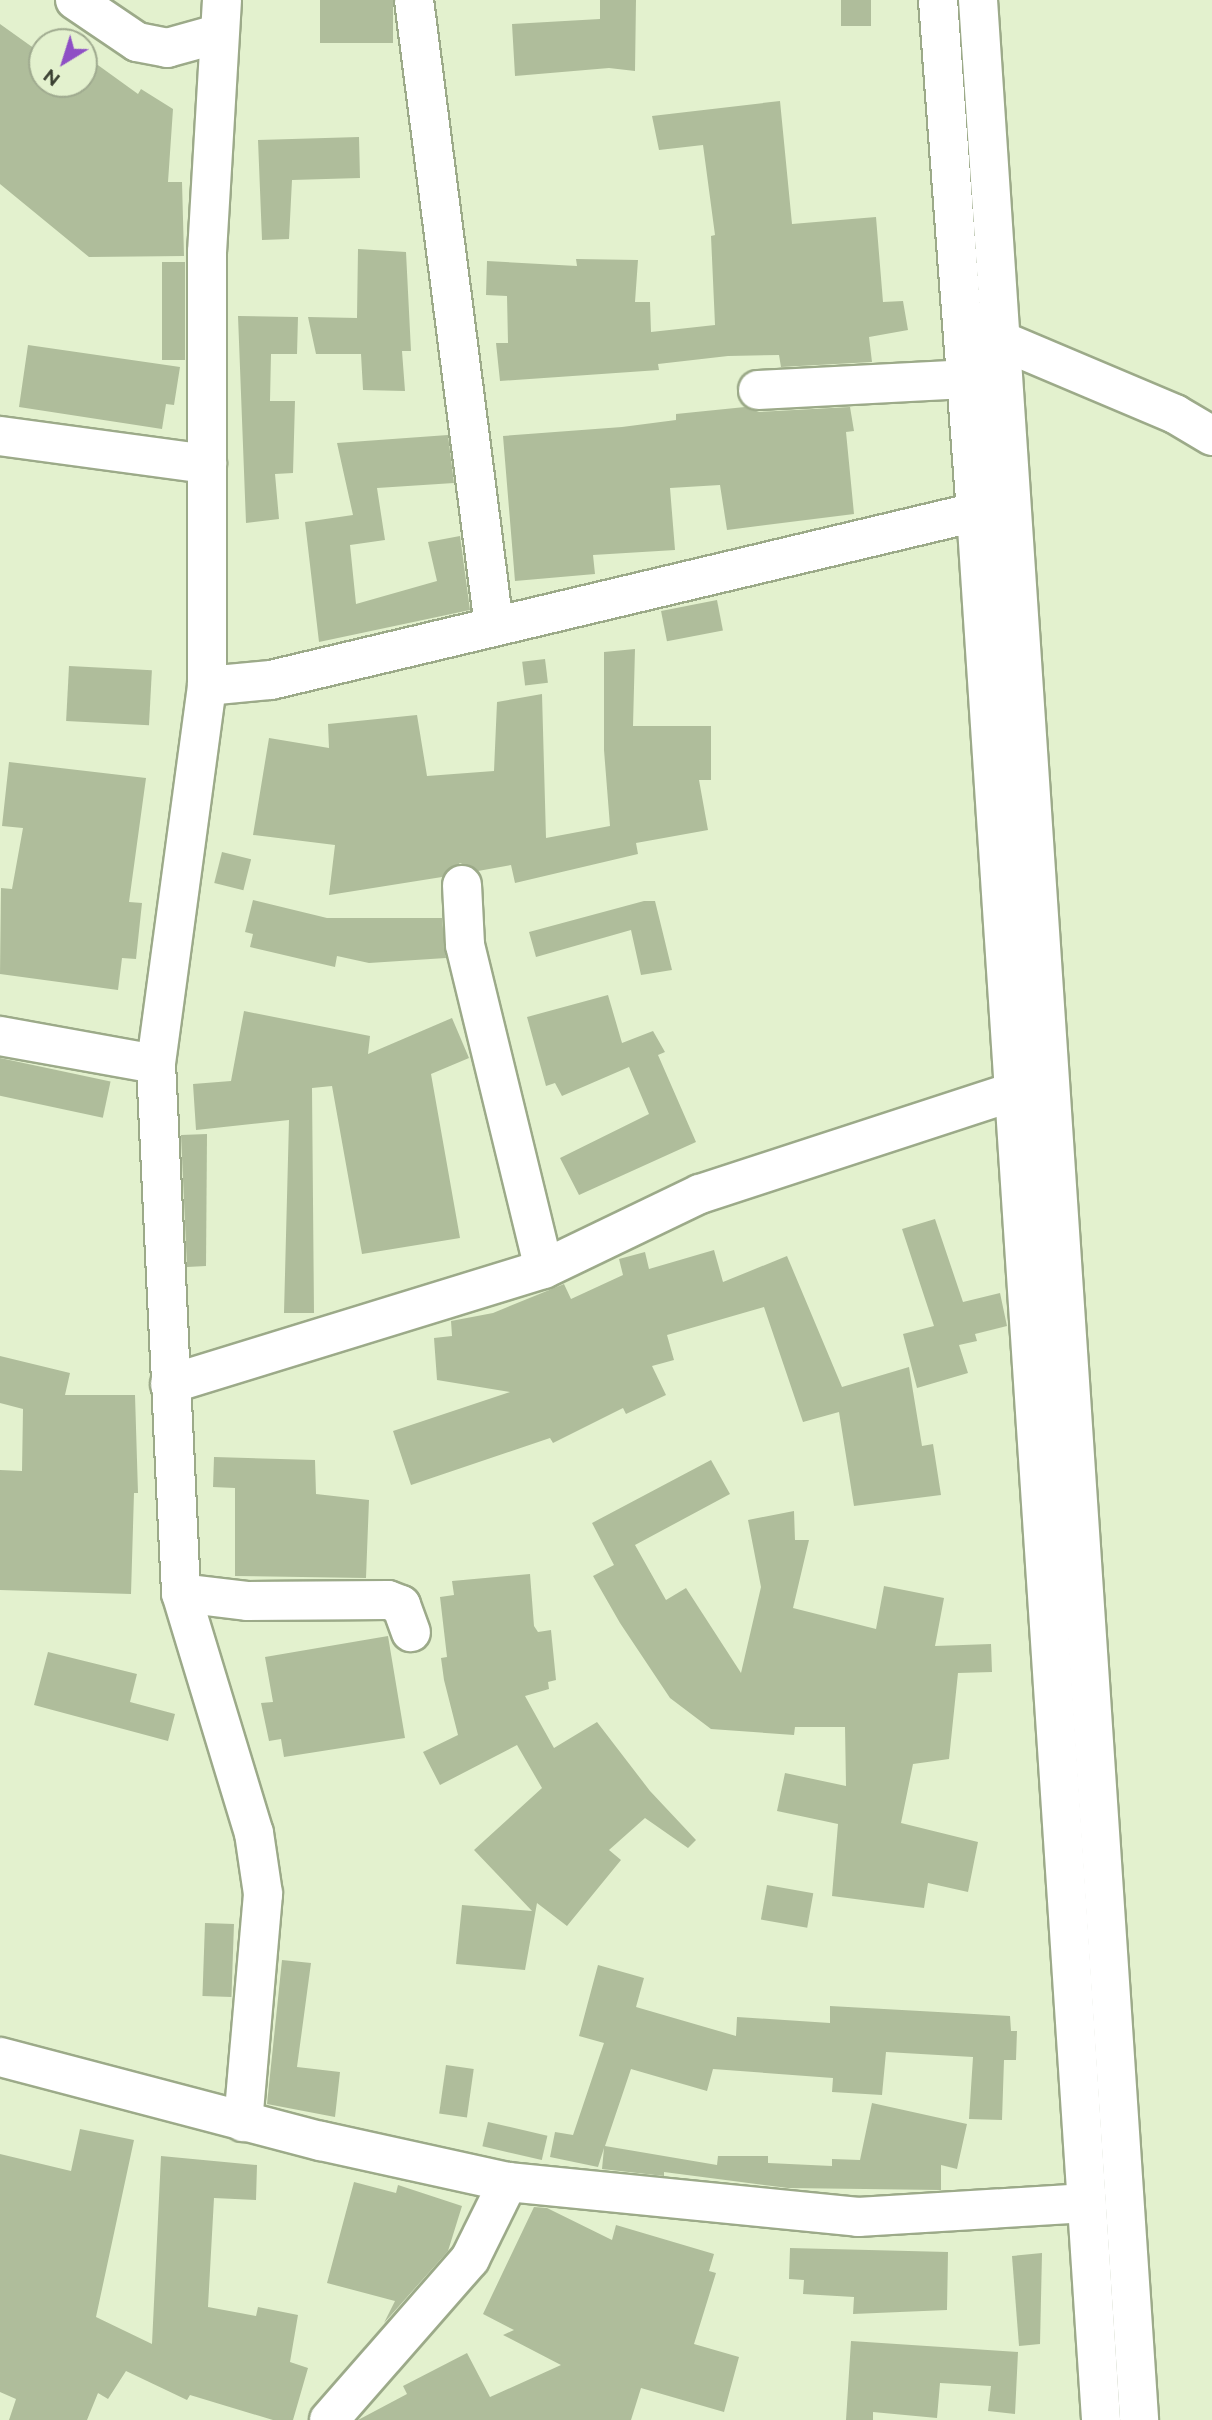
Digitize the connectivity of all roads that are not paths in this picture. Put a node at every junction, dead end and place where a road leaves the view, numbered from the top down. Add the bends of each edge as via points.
1 (75, 0) edge
2 (414, 0) edge
3 (938, 0) edge
4 (978, 0) edge
5 (220, 17) edge
6 (1000, 340) junction
7 (966, 379) junction
8 (758, 390) dead end
9 (0, 436) edge
10 (1212, 436) edge
11 (207, 464) junction
12 (976, 512) junction
13 (494, 626) junction
14 (207, 686) junction
15 (462, 885) dead end
16 (0, 1036) edge
17 (156, 1064) junction
18 (1012, 1092) junction
19 (544, 1269) junction
20 (170, 1384) junction
21 (181, 1593) junction
22 (411, 1632) dead end
23 (0, 2057) edge
24 (243, 2122) junction
25 (508, 2182) junction
26 (1087, 2203) junction
27 (329, 2420) edge
28 (1101, 2420) edge
29 (1139, 2420) edge

1 - 5 street via 137,42 167,48
2 - 13 street
3 - 7 street
4 - 6 street
5 - 11 street via 207,251
6 - 10 street via 1175,414
6 - 29 street
7 - 8 street
7 - 12 street
9 - 11 street
11 - 14 street
12 - 13 street
12 - 18 street
13 - 14 street via 271,680
14 - 17 street
15 - 19 street via 466,945
16 - 17 street
17 - 20 street
18 - 19 street via 700,1194
18 - 26 street
19 - 20 street
20 - 21 street
21 - 22 street via 247,1601 388,1600 401,1605
21 - 24 street via 254,1833 263,1894
23 - 24 street
24 - 25 street
25 - 26 street via 858,2217
25 - 27 street via 470,2259
26 - 28 street

